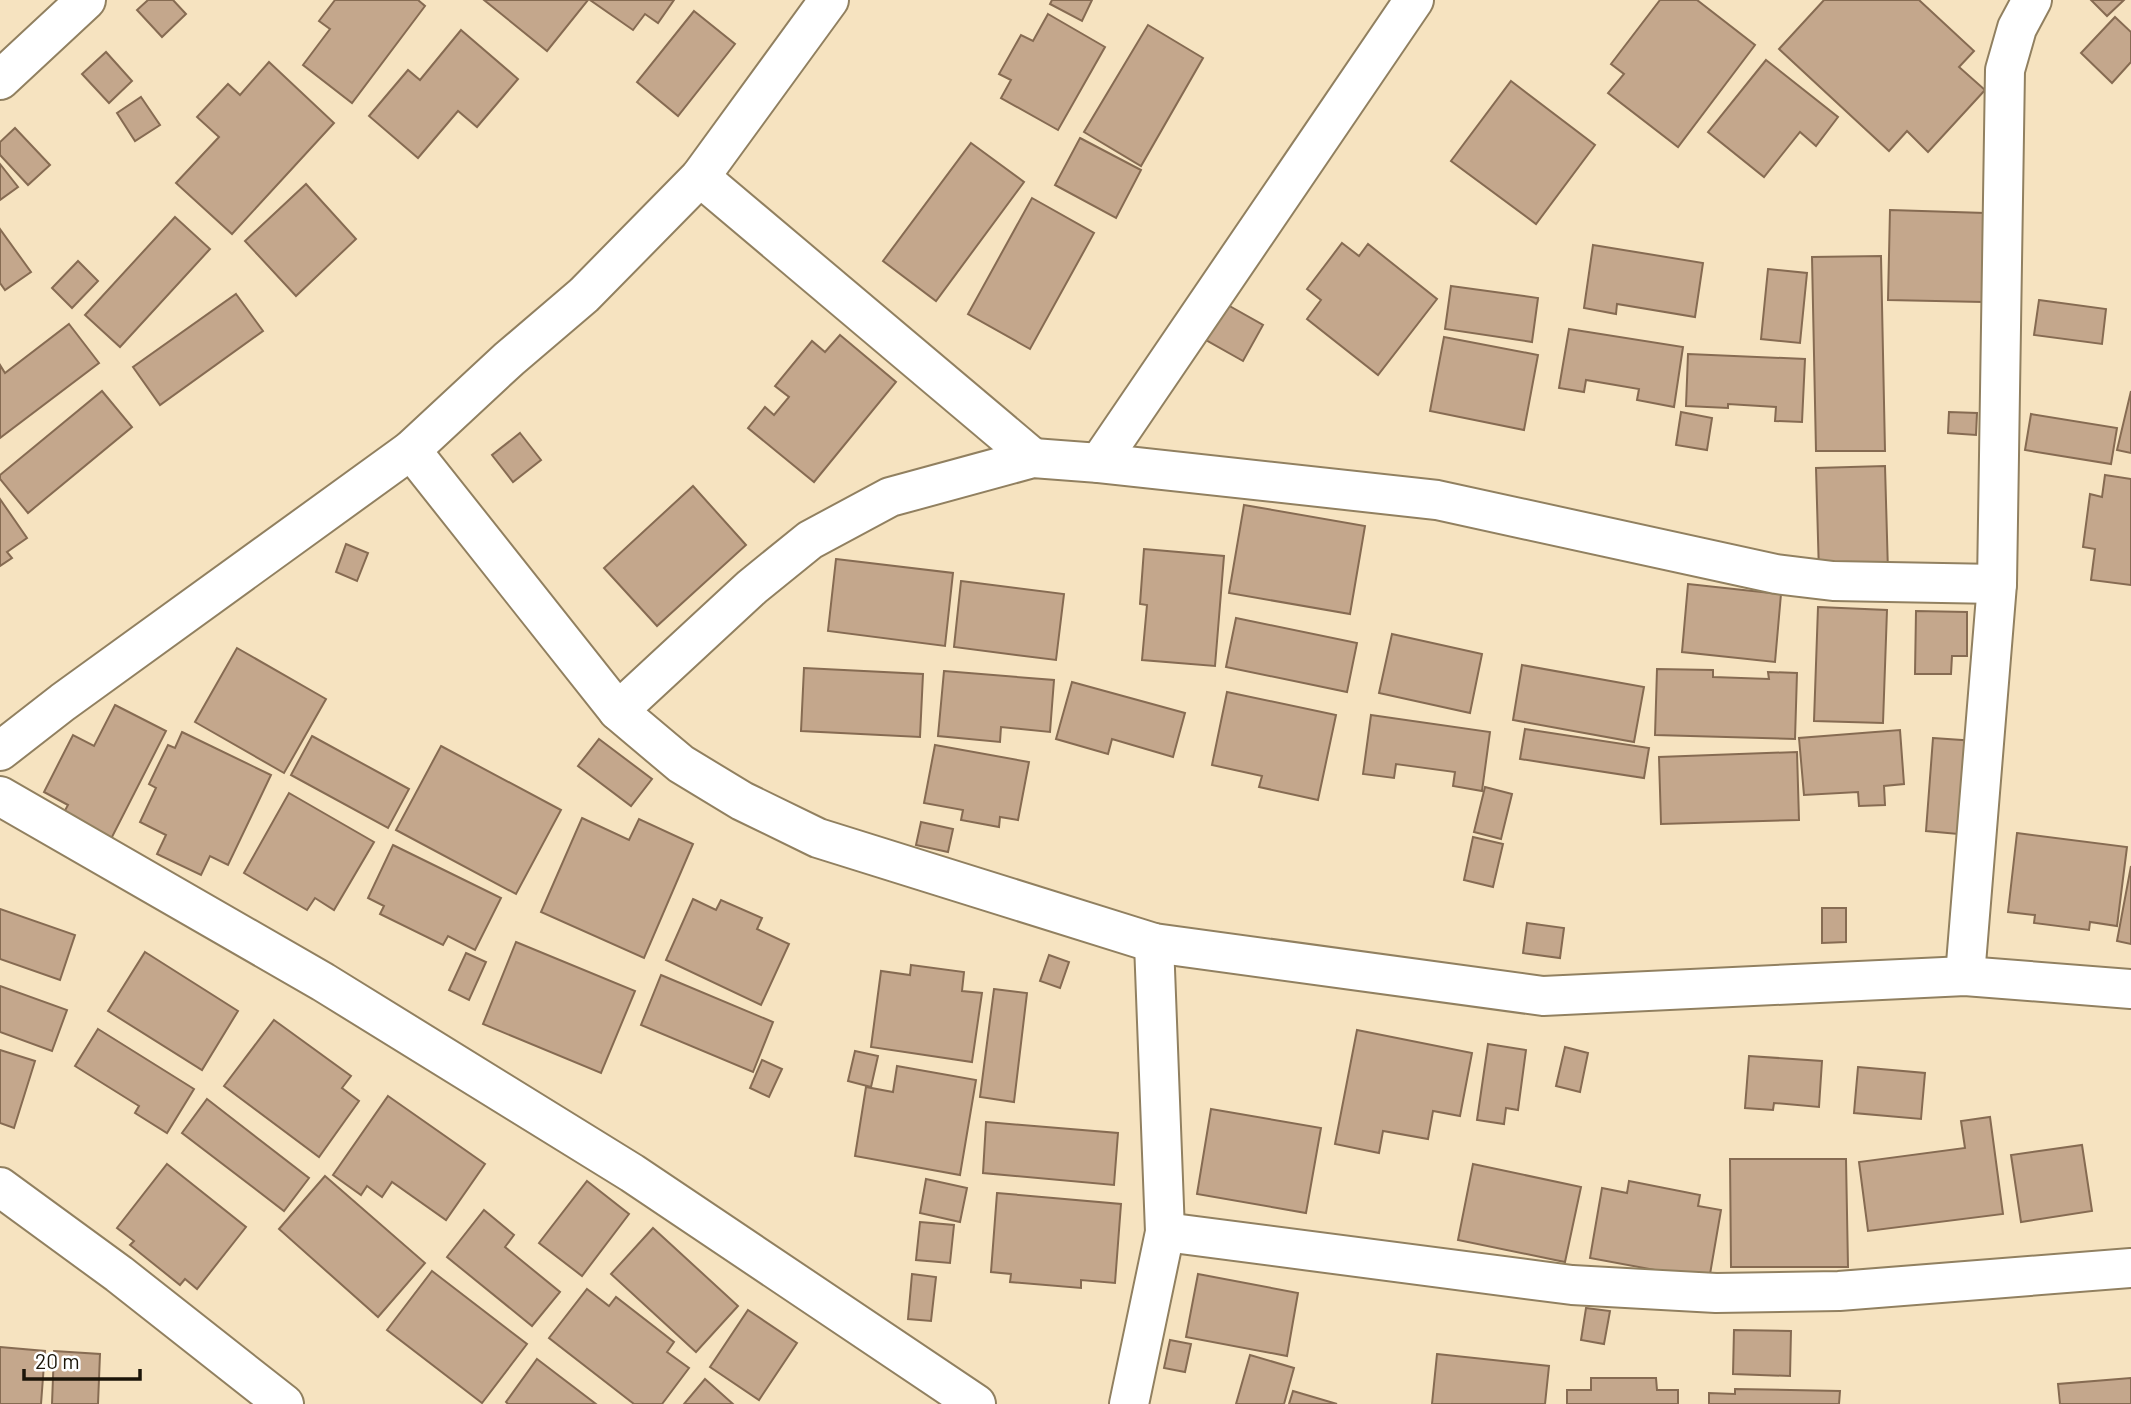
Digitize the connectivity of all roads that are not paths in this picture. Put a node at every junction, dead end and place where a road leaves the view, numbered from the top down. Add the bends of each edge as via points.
1 (86, 0) edge
2 (829, 0) edge
3 (1414, 0) edge
4 (2032, 0) edge
5 (0, 80) edge
6 (700, 177) junction
7 (411, 450) junction
8 (1033, 458) junction
9 (1099, 463) junction
10 (1997, 584) junction
11 (618, 711) junction
12 (0, 751) edge
13 (0, 796) edge
14 (1154, 943) junction
15 (1965, 976) junction
16 (2131, 989) edge
17 (0, 1186) edge
18 (1165, 1232) junction
19 (2131, 1268) edge
20 (284, 1404) edge
21 (976, 1404) edge
22 (1129, 1404) edge

1 - 5 street
2 - 6 street
3 - 9 street
4 - 10 street via 2017,28 2005,71
6 - 7 street via 584,295
6 - 8 street
7 - 11 street
7 - 12 street
8 - 9 street
8 - 11 street via 890,497 810,540 751,587
9 - 10 street via 1437,500 1776,574 1821,580
10 - 15 street
11 - 14 street via 681,764 817,838
13 - 21 street via 323,982 632,1173
14 - 15 street via 1543,996
14 - 18 street
15 - 16 street
17 - 20 street
18 - 19 street via 1572,1285 1716,1293 1839,1291
18 - 22 street

